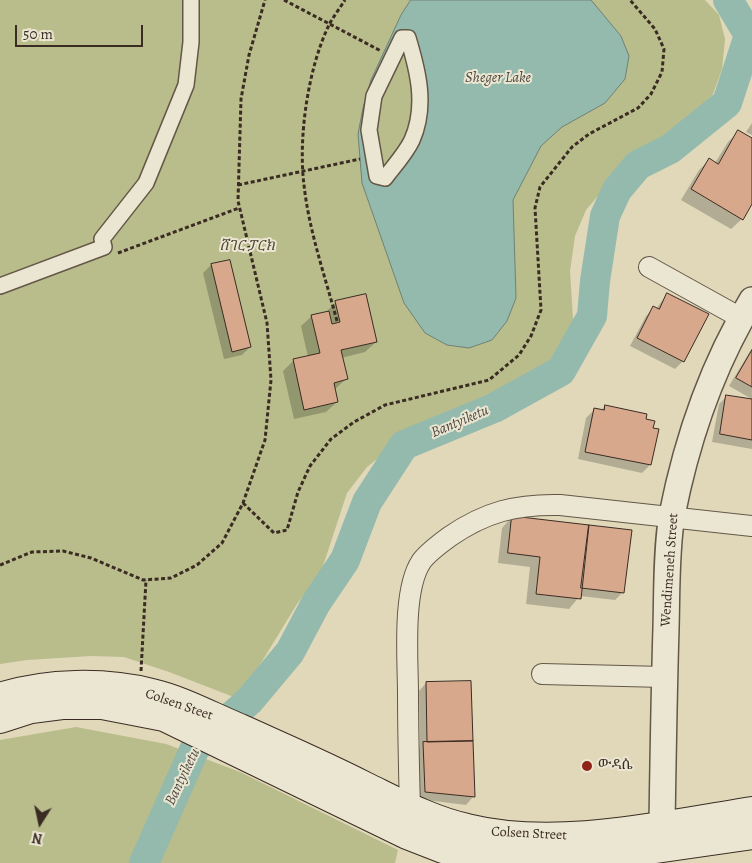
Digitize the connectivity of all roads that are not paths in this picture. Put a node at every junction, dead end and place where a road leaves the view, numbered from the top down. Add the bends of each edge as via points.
1 (191, 0) edge
2 (385, 178) joint
3 (649, 267) dead end
4 (0, 286) edge
5 (746, 309) edge
6 (672, 517) junction
7 (752, 526) edge
8 (542, 674) dead end
9 (664, 677) junction
10 (0, 696) edge
11 (192, 718) junction
12 (0, 719) edge
13 (288, 763) junction
14 (410, 809) junction
15 (752, 811) edge
16 (752, 835) edge
17 (664, 845) edge
18 (493, 862) edge

1 - 4 street via 186,85 146,183 102,240 104,247
2 - 2 street via 412,140 420,109 420,78 408,38 402,38 384,73 373,105 369,130 376,176
3 - 5 street
5 - 6 street, Wendimeneh Street via 710,381 700,409 687,448
6 - 7 street
6 - 9 street, Wendimeneh Street
6 - 14 street via 532,504 491,513 464,526 421,562 413,583 407,626
8 - 9 street
9 - 17 street, Wendimeneh Street
10 - 11 main road, Colsen Steet via 59,686 102,686 152,693
11 - 12 main road via 102,705 62,705 31,709
11 - 13 main road, Colsen Steet
13 - 14 main road, Colsen Street
13 - 18 main road via 406,835 443,850
14 - 17 main road, Colsen Street via 466,828 503,836
15 - 17 main road, Colsen Street
16 - 17 main road
17 - 18 main road via 586,859

